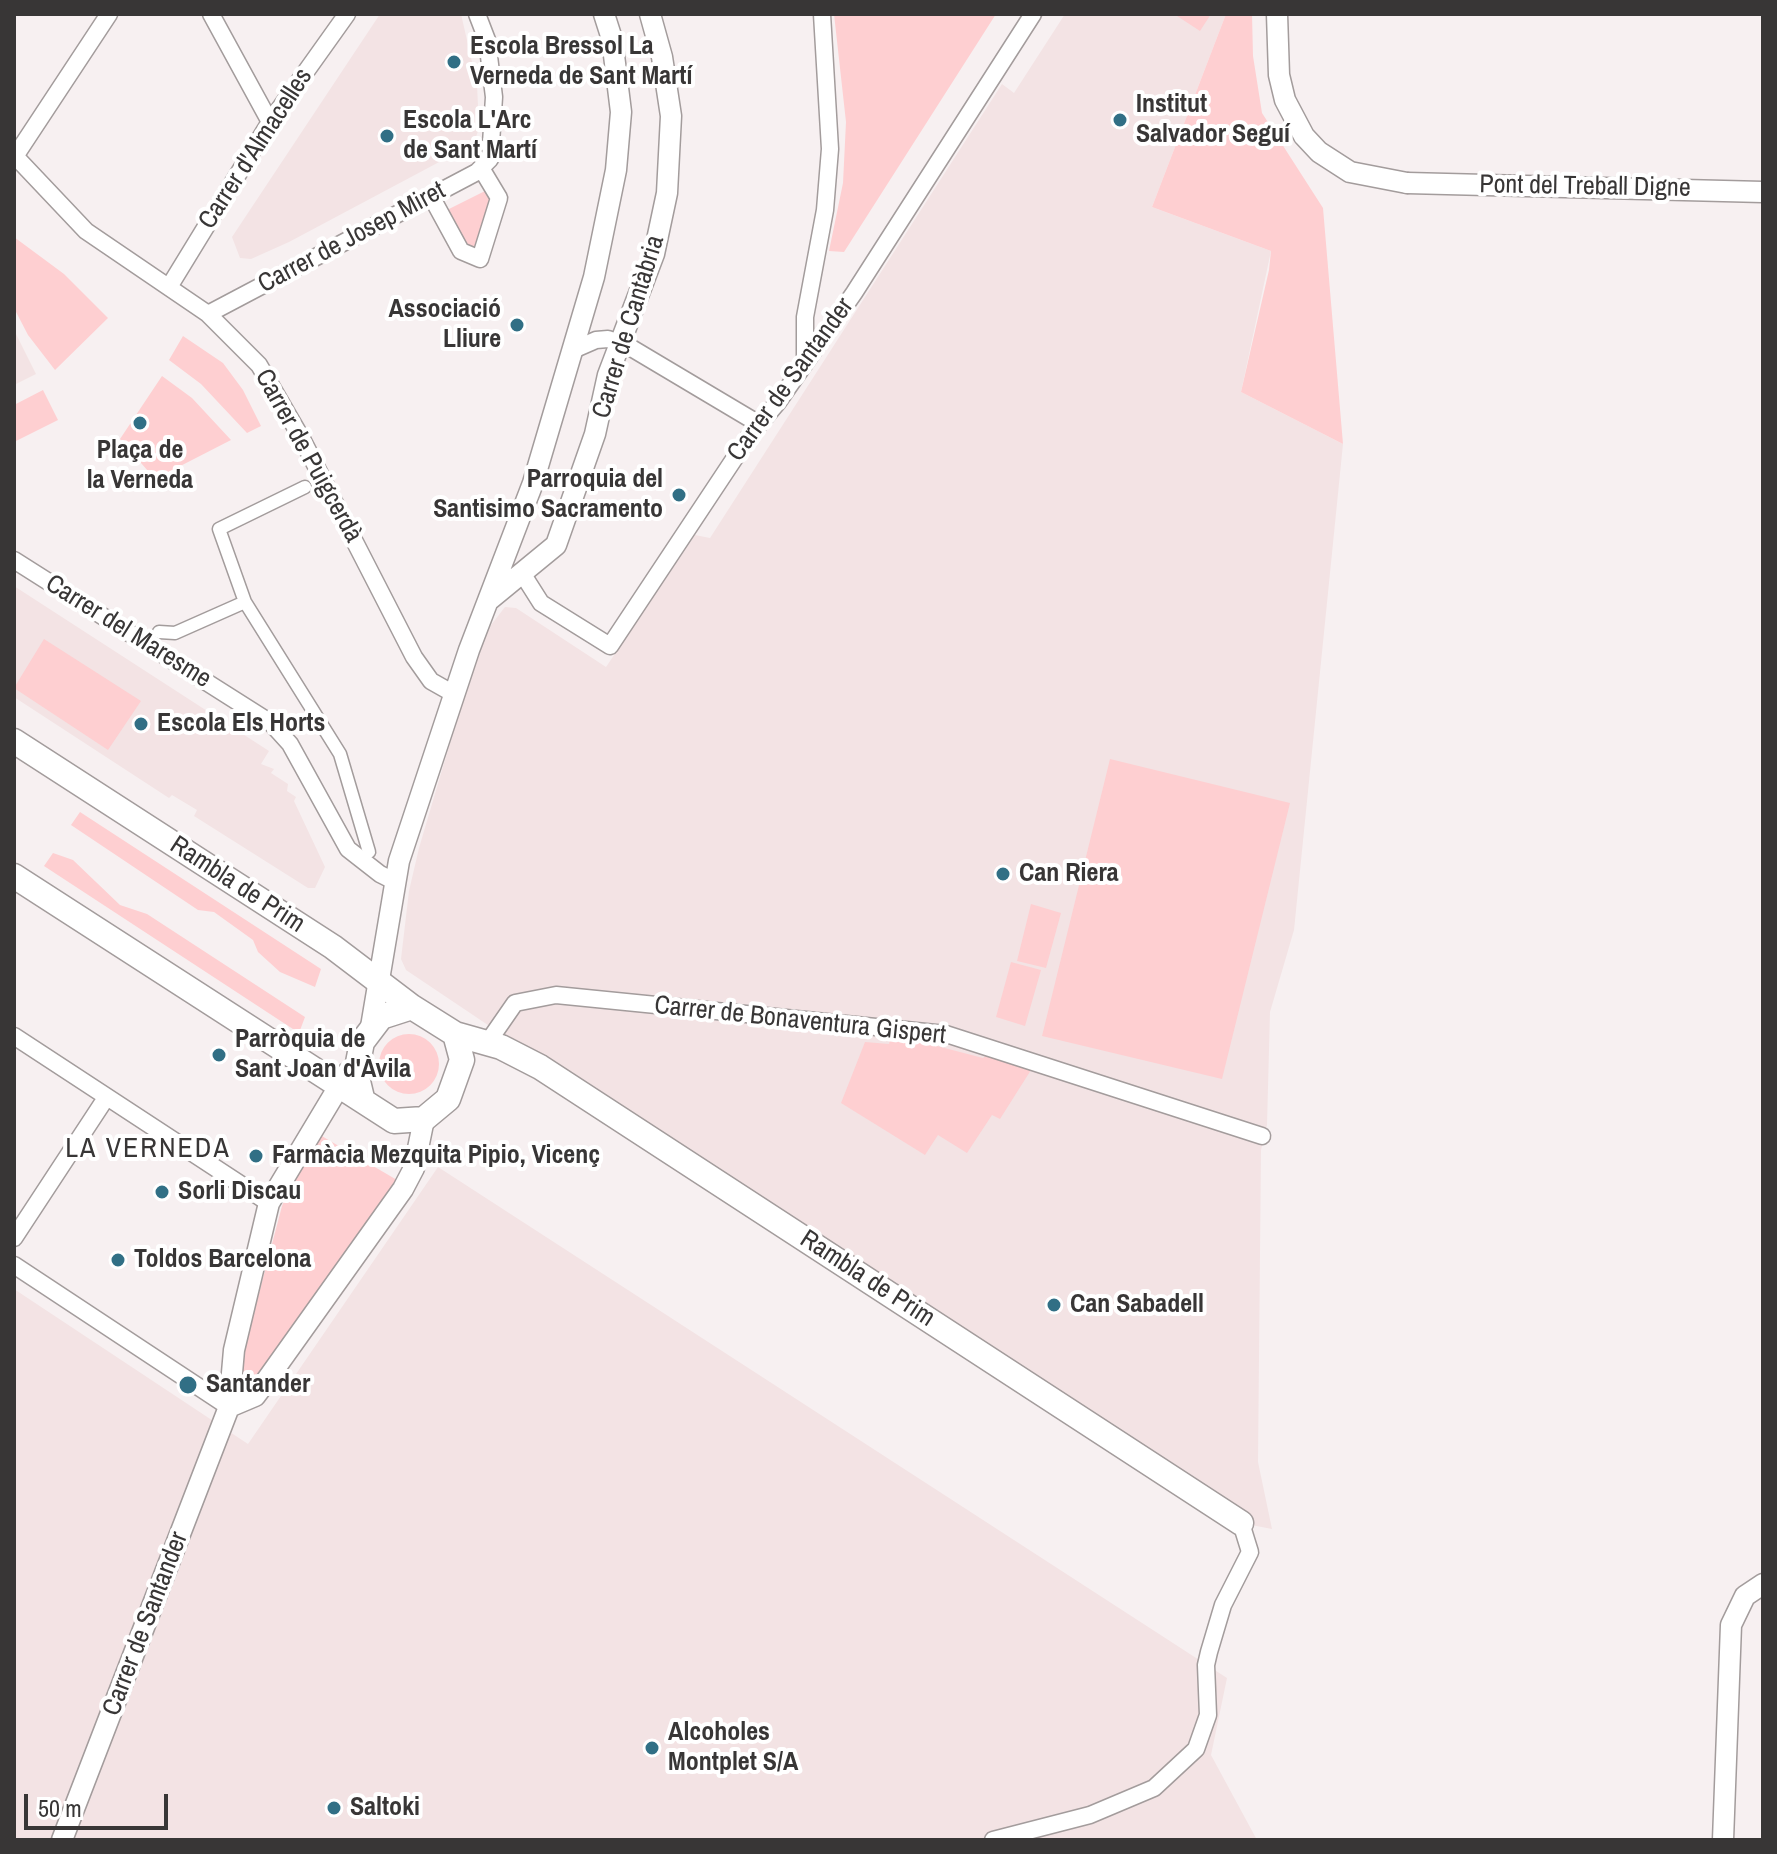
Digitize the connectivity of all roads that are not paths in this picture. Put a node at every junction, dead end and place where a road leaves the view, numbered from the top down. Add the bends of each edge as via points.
1 (109, 14) edge
2 (211, 14) edge
3 (347, 14) edge
4 (477, 14) edge
5 (604, 14) edge
6 (650, 14) edge
7 (822, 14) edge
8 (1033, 14) edge
9 (1277, 14) edge
10 (270, 122) junction
11 (14, 157) edge
12 (481, 168) junction
13 (1763, 192) edge
14 (431, 196) junction
15 (169, 287) junction
16 (208, 314) junction
17 (620, 343) junction
18 (573, 350) junction
19 (805, 360) junction
20 (759, 424) junction
21 (305, 487) dead end
22 (14, 560) edge
23 (522, 573) junction
24 (245, 602) junction
25 (486, 602) junction
26 (159, 632) dead end
27 (454, 694) junction
28 (14, 741) edge
29 (369, 852) dead end
30 (14, 876) edge
31 (394, 881) junction
32 (379, 982) junction
33 (412, 1007) junction
34 (371, 1027) junction
35 (455, 1034) junction
36 (14, 1036) edge
37 (488, 1042) junction
38 (357, 1056) junction
39 (461, 1072) junction
40 (339, 1086) junction
41 (362, 1098) junction
42 (102, 1104) dead end
43 (424, 1119) junction
44 (1262, 1136) dead end
45 (269, 1203) junction
46 (14, 1238) edge
47 (14, 1265) edge
48 (229, 1407) junction
49 (1241, 1523) joint
50 (1763, 1584) edge
51 (62, 1840) edge
52 (993, 1840) edge
53 (1723, 1840) edge

1 - 11 street
2 - 10 street
3 - 10 street, Carrer d'Almacelles
4 - 12 street via 487,40 494,97 490,159
5 - 18 street, Carrer de Cantàbria via 621,112 616,170
6 - 17 street, Carrer de Cantàbria via 671,116 667,193 654,254
7 - 19 street via 830,149 825,210 805,317
8 - 19 street, Carrer de Santander via 854,293
9 - 13 street, Pont del Treball Digne, bridge via 1285,100 1296,125 1337,165 1407,183
10 - 15 street, Carrer d'Almacelles
11 - 15 street, Carrer de Puigcerdà via 86,231
12 - 14 street, Carrer de Josep Miret
12 - 14 street via 499,198 480,259 461,251
14 - 16 street, Carrer de Josep Miret
15 - 16 street, Carrer de Puigcerdà
16 - 27 street, Carrer de Puigcerdà via 259,365 414,657 431,681
17 - 18 street via 596,340
17 - 20 street
17 - 23 street, Carrer de Cantàbria via 562,532 549,553
18 - 25 street, Carrer de Cantàbria via 518,530
19 - 20 street, Carrer de Santander
20 - 23 street, Carrer de Santander via 610,646 541,603
21 - 24 street via 219,529
22 - 31 street, Carrer del Maresme via 271,723 290,744 348,849
23 - 25 street, Carrer de Cantàbria
24 - 26 street via 175,633
24 - 29 street via 340,754
25 - 27 street, Carrer de Cantàbria
27 - 31 street, Carrer de Cantàbria
28 - 32 main road, Rambla de Prim
30 - 40 main road
31 - 32 street, Carrer de Cantàbria
32 - 33 main road, Rambla de Prim
32 - 34 street, Carrer de Cantàbria
33 - 34 main road via 392,1010
33 - 35 main road, Rambla de Prim
34 - 38 main road, Carrer de Santander
35 - 37 main road, Rambla de Prim
35 - 39 main road
36 - 45 street
37 - 39 main road
37 - 44 street, Carrer de Bonaventura Gispert via 515,1003 556,995 946,1034
37 - 49 main road, Rambla de Prim via 540,1067
38 - 40 street, Carrer de Santander
38 - 41 main road
39 - 43 main road via 448,1099
40 - 41 main road
40 - 45 street, Carrer de Santander
41 - 43 main road via 394,1121
42 - 46 street
43 - 48 street via 414,1168 403,1189 255,1396
45 - 48 street, Carrer de Santander via 234,1350
47 - 48 street
48 - 51 street, Carrer de Santander
49 - 52 street via 1250,1552 1223,1605 1206,1665 1208,1715 1196,1749 1154,1788 1090,1815
50 - 53 street via 1745,1596 1731,1625

